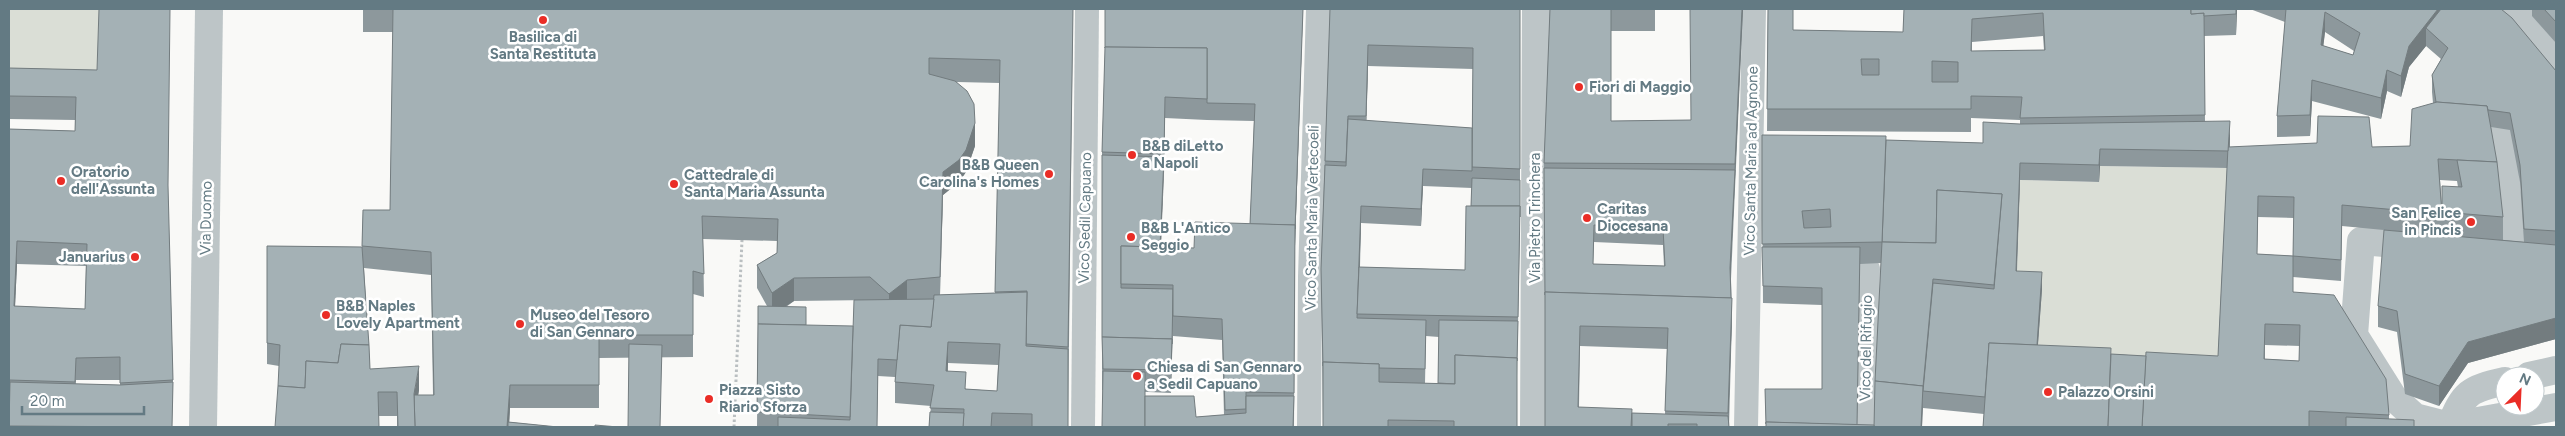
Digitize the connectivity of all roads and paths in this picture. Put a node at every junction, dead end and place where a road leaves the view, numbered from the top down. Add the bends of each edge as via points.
1 (209, 9) edge
2 (1087, 9) edge
3 (1318, 9) edge
4 (1536, 9) edge
5 (1754, 9) edge
6 (2513, 9) edge
7 (2556, 60) edge
8 (2502, 133) dead end
9 (742, 240) edge
10 (2446, 248) edge
11 (2483, 252) edge
12 (2512, 254) junction
13 (2538, 256) edge
14 (1868, 269) dead end
15 (2495, 384) edge
16 (2556, 407) edge
17 (203, 427) edge
18 (734, 427) edge
19 (1083, 427) edge
20 (1309, 427) edge
21 (1534, 427) edge
22 (1746, 427) edge
23 (1865, 427) edge
24 (2450, 427) edge

1 - 17 street, Via Duomo
2 - 19 lane, Vico Sedil Capuano
3 - 20 lane, Vico Santa Maria Vertecoeli
4 - 21 street, Via Pietro Trinchera
5 - 22 lane, Vico Santa Maria ad Agnone via 1761,142 1747,314
6 - 7 street
8 - 12 street
9 - 18 path
10 - 24 street via 2361,241 2354,334 2393,397 2415,417
11 - 12 street
12 - 13 street
14 - 23 lane, Vico del Rifugio
15 - 24 street via 2472,391 2460,405
16 - 24 street

